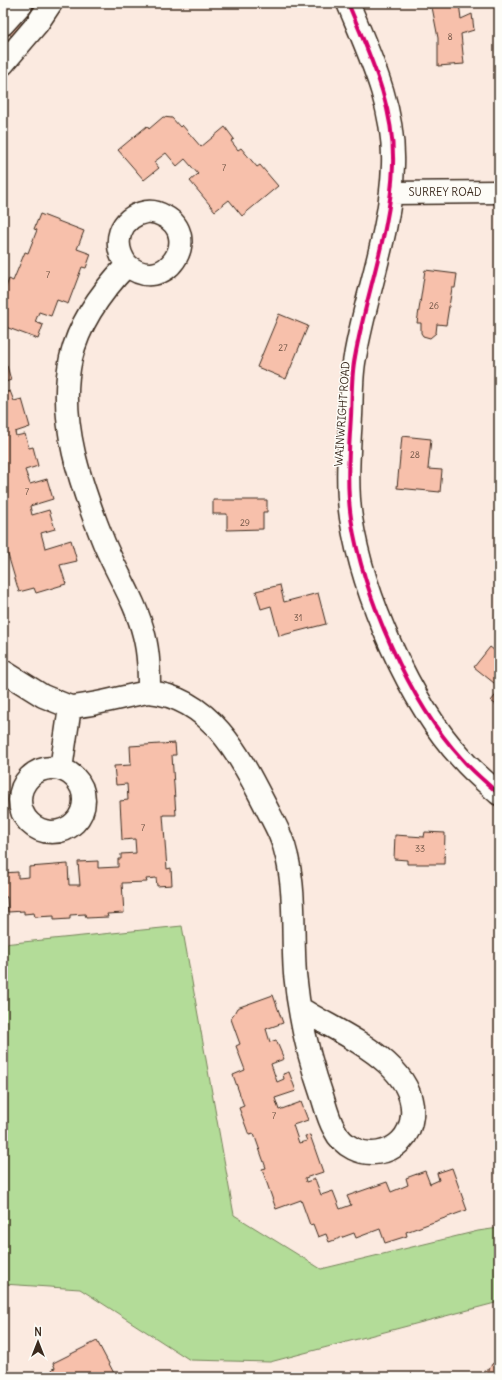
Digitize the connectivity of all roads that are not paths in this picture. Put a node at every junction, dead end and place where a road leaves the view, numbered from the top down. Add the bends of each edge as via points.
1 (22, 3) edge
2 (51, 3) edge
3 (348, 3) edge
4 (3, 24) edge
5 (3, 64) edge
6 (499, 192) edge
7 (391, 193) junction
8 (127, 265) dead end
9 (3, 671) edge
10 (149, 692) junction
11 (70, 707) junction
12 (61, 769) dead end
13 (499, 794) edge
14 (300, 1008) junction

1 - 4 street
2 - 5 street
3 - 7 street, WAINWRIGHT ROAD via 373,60 389,115 394,165
6 - 7 street, SURREY ROAD
7 - 13 street, WAINWRIGHT ROAD via 388,216 354,358 347,471 351,519 364,574 379,616 406,675 434,724 457,753
8 - 10 street via 99,299 78,337 71,357 67,394 68,418 78,470 102,538 136,611 144,635 148,657
9 - 11 street via 43,696
10 - 11 street
10 - 14 street via 183,701 220,729 246,766 281,836 292,891 295,974
11 - 12 street
14 - 14 street via 385,1061 400,1076 412,1102 410,1129 404,1140 393,1148 368,1153 356,1150 341,1140 333,1128 316,1081

